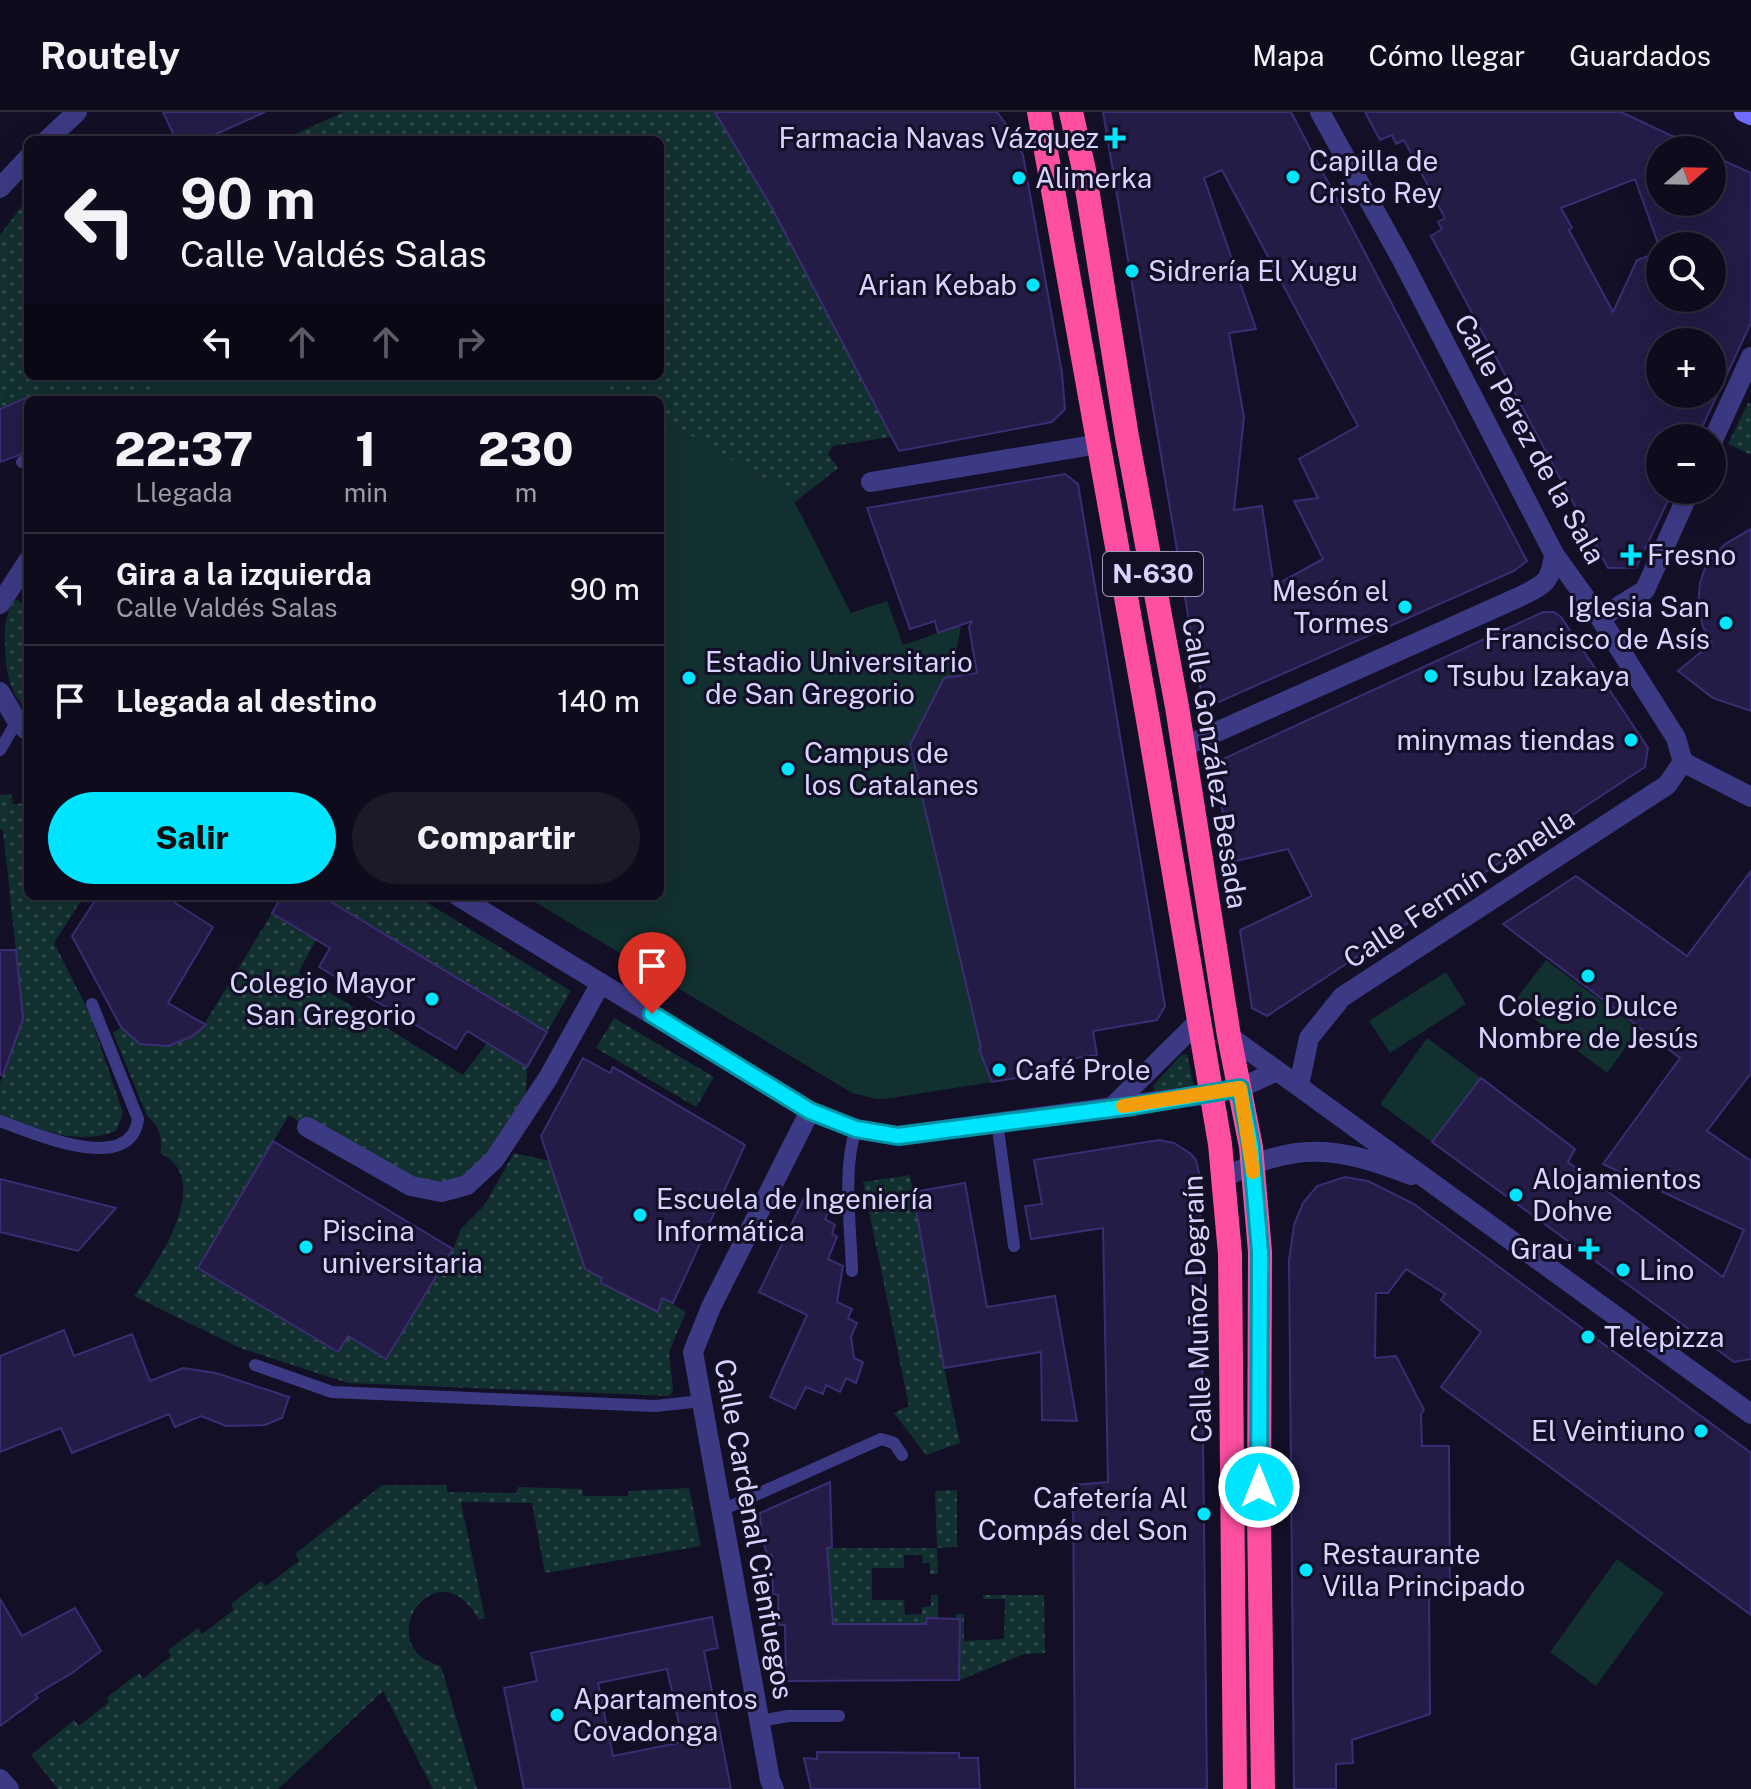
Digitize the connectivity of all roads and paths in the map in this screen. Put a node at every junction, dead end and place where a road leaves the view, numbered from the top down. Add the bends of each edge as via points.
1 (77, 112) edge
2 (1071, 112) edge
3 (1320, 112) edge
4 (1744, 112) edge
5 (1038, 115) edge
6 (1751, 115) edge
7 (51, 136) edge
8 (24, 162) edge
9 (0, 188) edge
10 (1751, 357) edge
11 (1720, 424) edge
12 (1099, 444) junction
13 (871, 482) dead end
14 (1684, 504) edge
15 (1554, 554) junction
16 (24, 567) edge
17 (0, 604) edge
18 (1600, 618) junction
19 (0, 692) edge
20 (23, 726) edge
21 (1183, 747) junction
22 (0, 750) edge
23 (1683, 762) junction
24 (1751, 797) edge
25 (465, 900) edge
26 (601, 983) junction
27 (92, 1004) dead end
28 (1199, 1021) junction
29 (1229, 1036) junction
30 (1277, 1071) junction
31 (1299, 1085) junction
32 (1240, 1088) junction
33 (1210, 1094) junction
34 (1112, 1107) junction
35 (810, 1111) junction
36 (0, 1121) edge
37 (997, 1122) junction
38 (307, 1127) dead end
39 (856, 1129) junction
40 (1252, 1164) junction
41 (1223, 1178) junction
42 (1437, 1186) junction
43 (1014, 1246) dead end
44 (852, 1271) dead end
45 (255, 1365) dead end
46 (702, 1401) junction
47 (1751, 1414) edge
48 (902, 1455) dead end
49 (722, 1510) junction
50 (839, 1716) dead end
51 (760, 1721) junction
52 (0, 1779) edge
53 (9, 1789) edge
54 (774, 1789) edge
55 (1235, 1789) edge
56 (1263, 1789) edge

1 - 7 street
2 - 21 highway, Calle González Besada / N-630
3 - 15 street, Calle Pérez de la Sala
4 - 6 street
5 - 12 highway, Calle González Besada / N-630
8 - 9 street
10 - 11 street
12 - 13 street
12 - 28 highway, Calle González Besada / N-630
14 - 18 street via 1645,590
15 - 18 street, Calle Pérez de la Sala
15 - 21 street via 1546,583 1531,591
16 - 17 street
18 - 23 street, Calle Pérez de la Sala via 1676,738
19 - 20 street
20 - 22 lane
21 - 29 highway, Calle González Besada / N-630
23 - 24 street
23 - 31 street, Calle Fermín Canella via 1667,785 1342,997 1309,1038
25 - 26 street
26 - 35 street
26 - 38 street via 494,1160 467,1185 441,1192 411,1186
27 - 36 lane via 138,1119 136,1129 121,1144 93,1149
28 - 33 highway, Calle Muñoz Degraín / N-630
28 - 34 street
29 - 30 street
29 - 32 highway, Calle Muñoz Degraín / N-630
30 - 31 street
30 - 32 street
31 - 42 street
32 - 33 street
32 - 40 highway, Calle Muñoz Degraín / N-630
33 - 34 street
33 - 41 highway, Calle Muñoz Degraín / N-630
34 - 37 street
35 - 39 street
35 - 46 street, Calle Cardenal Cienfuegos via 693,1352
37 - 39 street via 898,1136
37 - 43 lane
39 - 44 lane via 849,1180
40 - 41 street
40 - 42 street via 1282,1154 1327,1150 1367,1158
40 - 56 highway, Calle Muñoz Degraín / N-630 via 1260,1252
41 - 55 highway, Calle Muñoz Degraín / N-630 via 1230,1254
42 - 47 street
45 - 46 lane via 332,1392 655,1406
46 - 49 street, Calle Cardenal Cienfuegos
48 - 49 lane via 894,1443 881,1439
49 - 51 street, Calle Cardenal Cienfuegos
50 - 51 lane
51 - 54 street, Calle Cardenal Cienfuegos
52 - 53 street

